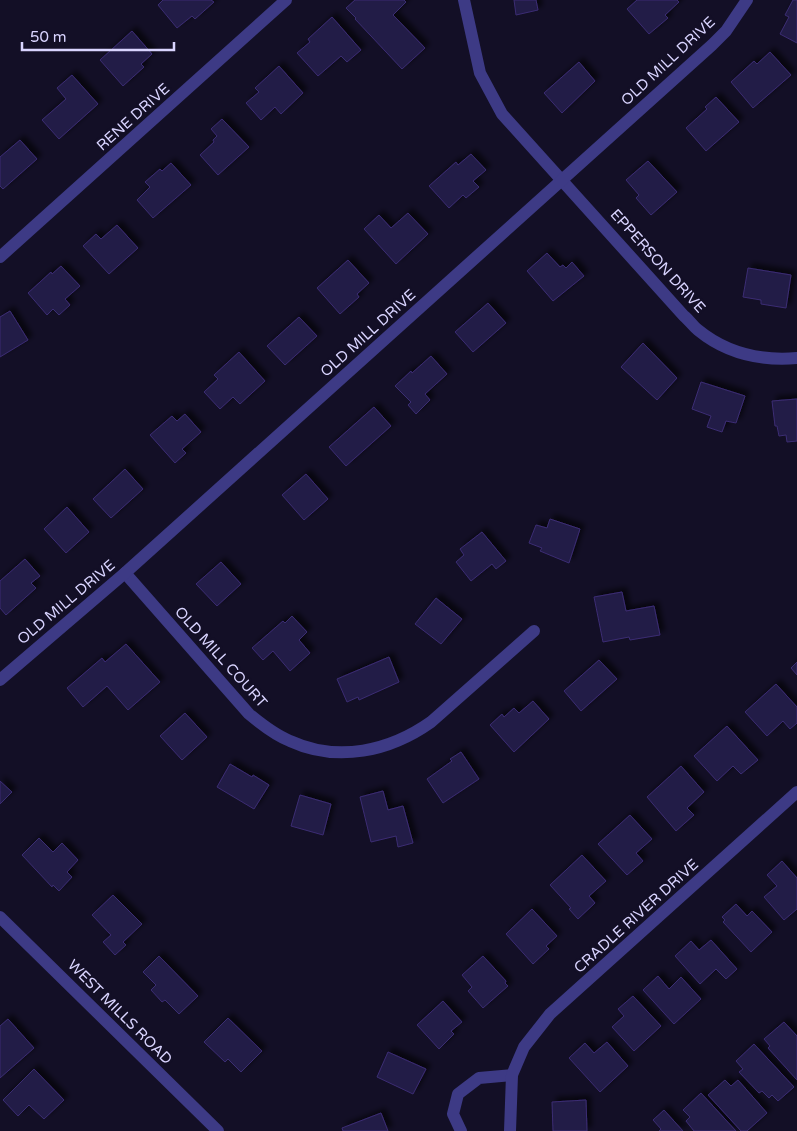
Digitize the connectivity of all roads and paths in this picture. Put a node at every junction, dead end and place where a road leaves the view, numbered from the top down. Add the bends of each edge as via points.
1 (286, 0) edge
2 (464, 0) edge
3 (747, 0) edge
4 (563, 180) junction
5 (0, 258) edge
6 (797, 358) edge
7 (125, 573) junction
8 (534, 631) dead end
9 (0, 680) edge
10 (797, 792) edge
11 (0, 916) edge
12 (512, 1075) junction
13 (218, 1131) edge
14 (461, 1131) edge
15 (510, 1131) edge

1 - 5 street, RENE DRIVE
2 - 4 street, EPPERSON DRIVE via 480,72 502,114
3 - 4 street, OLD MILL DRIVE via 720,37
4 - 6 street, EPPERSON DRIVE via 698,330 749,356
4 - 7 street, OLD MILL DRIVE
7 - 8 street, OLD MILL COURT via 249,714 290,741 327,752 376,749 417,732
7 - 9 street, OLD MILL DRIVE
10 - 12 street, CRADLE RIVER DRIVE via 550,1014 524,1047
11 - 13 street, WEST MILLS ROAD
12 - 14 street via 479,1078 458,1094 453,1114
12 - 15 street, CRADLE RIVER DRIVE

